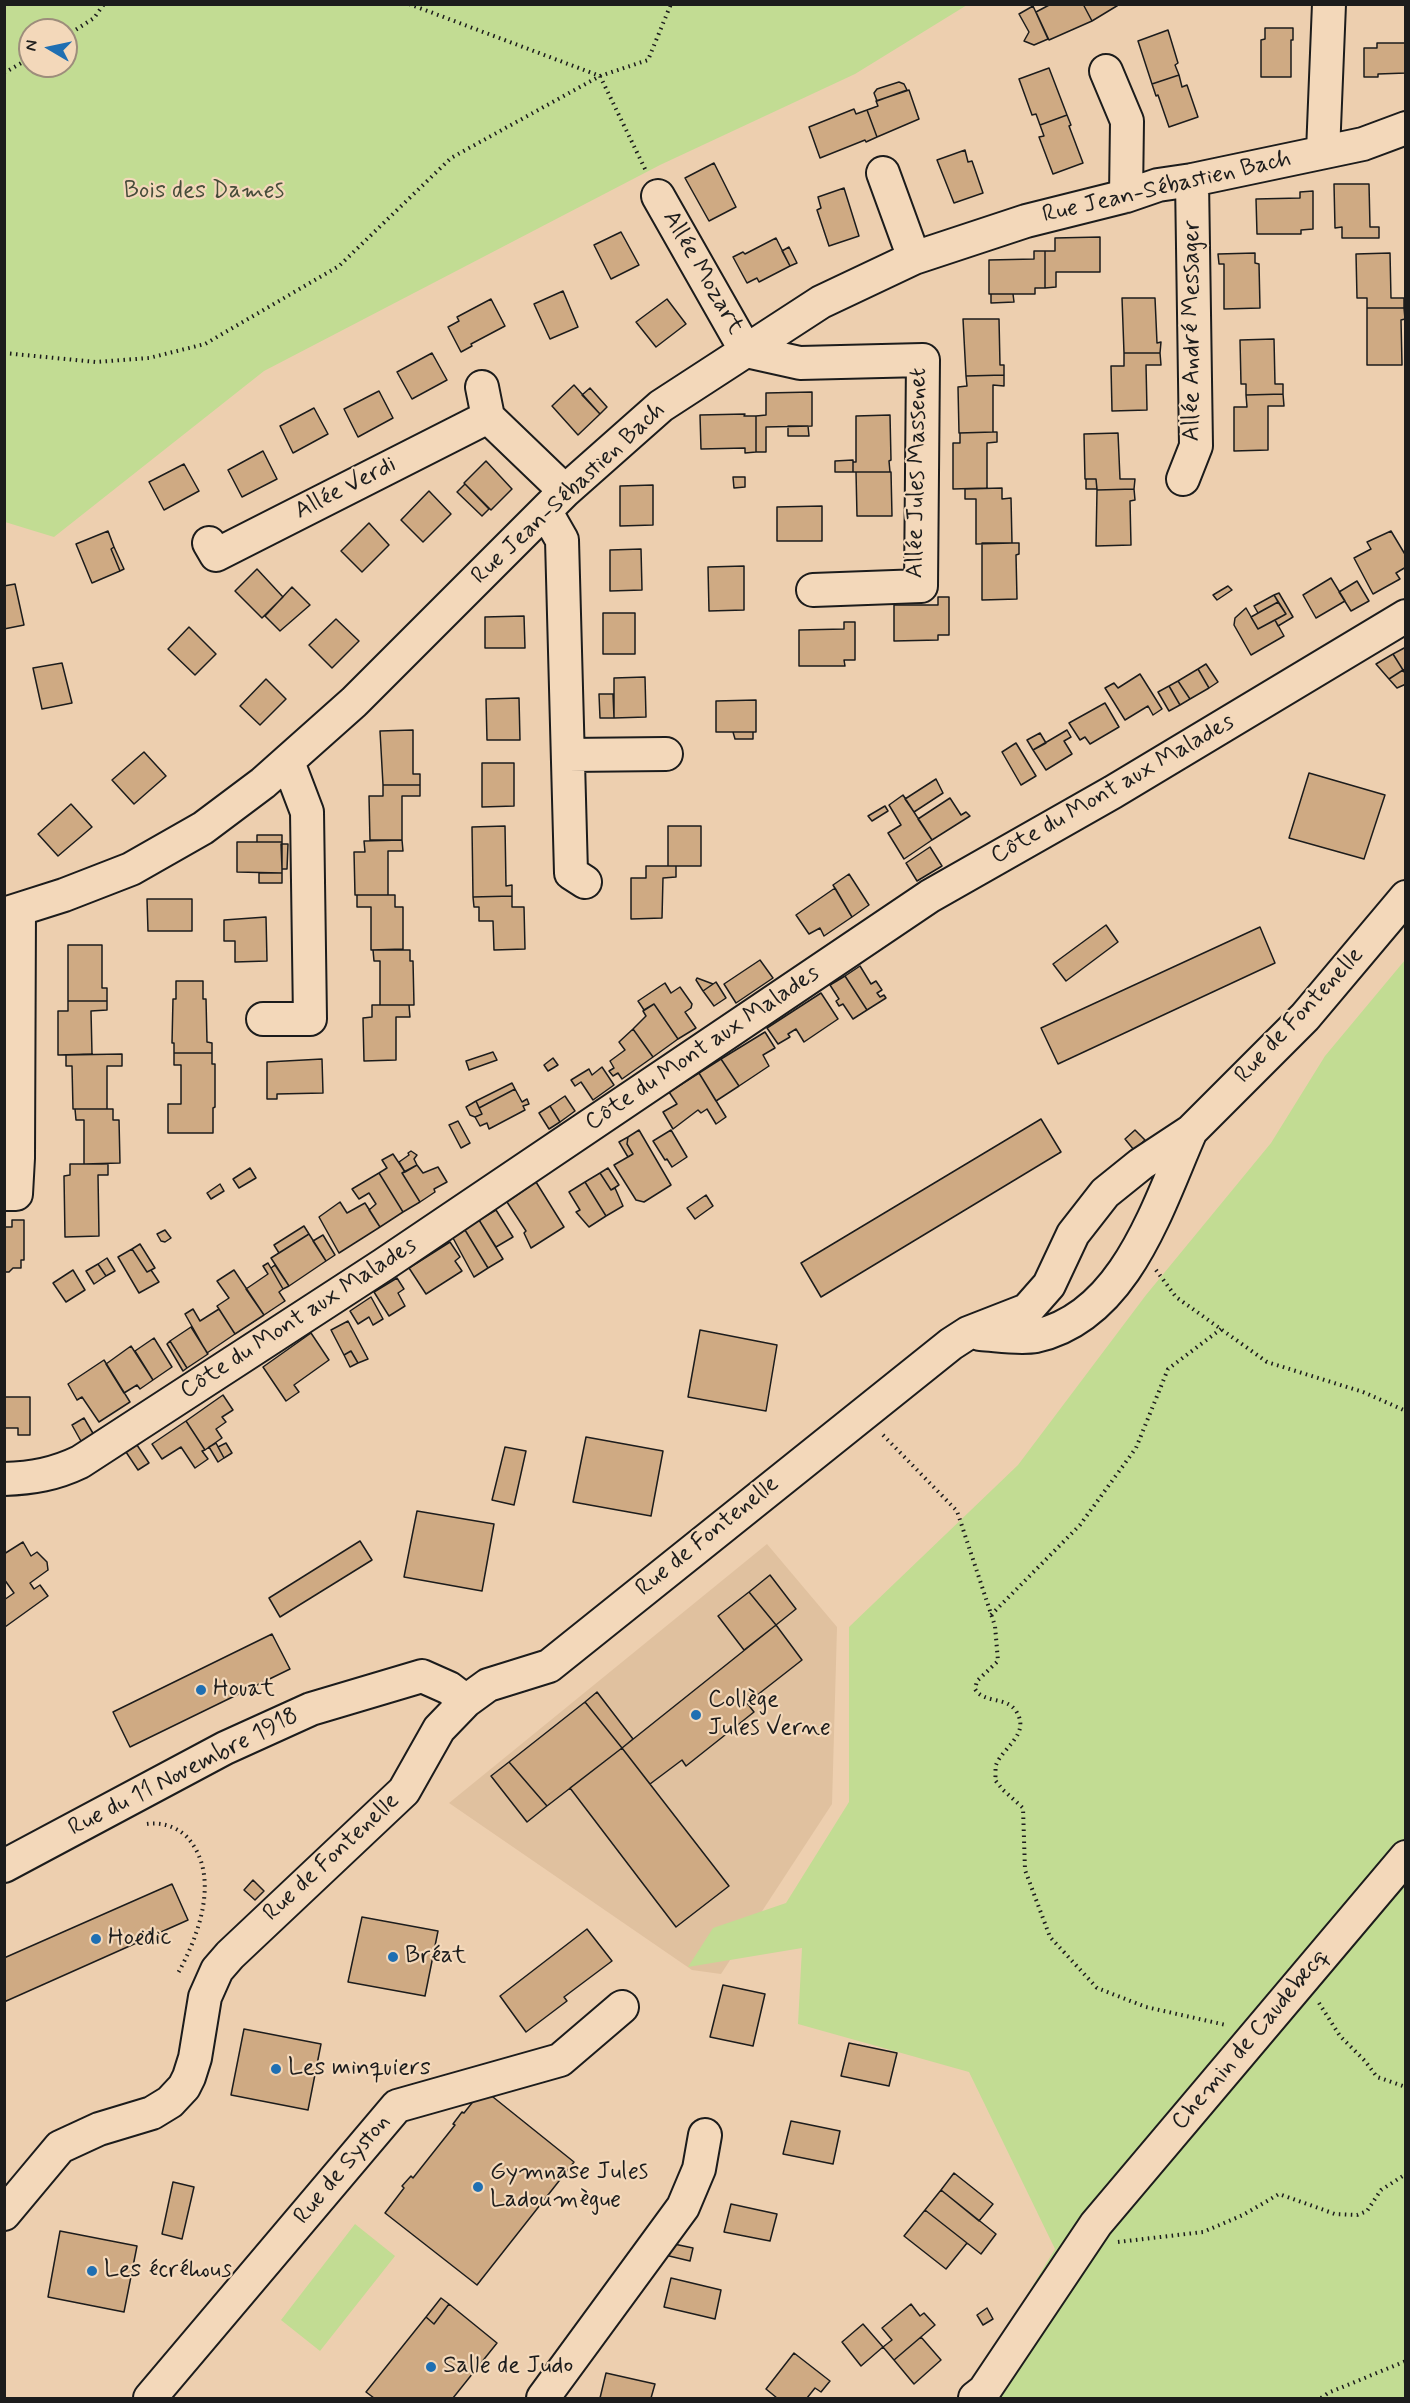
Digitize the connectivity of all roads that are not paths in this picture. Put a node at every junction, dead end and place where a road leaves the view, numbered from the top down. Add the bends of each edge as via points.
1 (1329, 4) edge
2 (1106, 71) dead end
3 (1406, 128) edge
4 (1323, 152) junction
5 (883, 173) dead end
6 (1192, 180) junction
7 (658, 196) road end
8 (1126, 196) junction
9 (914, 258) junction
10 (746, 351) junction
11 (482, 387) dead end
12 (488, 417) junction
13 (1183, 479) dead end
14 (555, 501) junction
15 (209, 543) dead end
16 (813, 590) dead end
17 (1406, 616) edge
18 (666, 754) dead end
19 (568, 755) junction
20 (288, 762) junction
21 (585, 882) dead end
22 (1406, 897) edge
23 (12, 912) edge
24 (263, 1019) dead end
25 (1191, 1131) junction
26 (1114, 1185) junction
27 (4, 1194) edge
28 (1159, 1208) junction
29 (968, 1333) junction
30 (4, 1479) edge
31 (466, 1701) junction
32 (1406, 1857) edge
33 (4, 1866) edge
34 (622, 2007) dead end
35 (705, 2135) dead end
36 (4, 2214) edge
37 (150, 2398) edge
38 (543, 2398) edge
39 (975, 2398) edge

1 - 4 street
2 - 8 street via 1127,121
3 - 4 street, Rue Jean-Sébastien Bach via 1363,144
4 - 6 street, Rue Jean-Sébastien Bach
5 - 9 street
6 - 8 street, Rue Jean-Sébastien Bach via 1158,185
6 - 13 street, Allée André Messager via 1196,446
7 - 10 street, Allée Mozart
8 - 9 street, Rue Jean-Sébastien Bach via 1026,221
9 - 10 street, Rue Jean-Sébastien Bach via 821,302
10 - 14 street, Rue Jean-Sébastien Bach via 661,406
10 - 16 street, Allée Jules Massenet via 800,363 923,360 921,586
11 - 12 street
12 - 14 street
12 - 15 street, Allée Verdi via 216,555
14 - 19 street via 562,540
14 - 20 street, Rue Jean-Sébastien Bach via 354,702
17 - 30 street, Côte du Mont aux Malades via 1113,792 930,896 81,1462 57,1473
18 - 19 street
19 - 21 street via 571,873
20 - 23 street, Rue Jean-Sébastien Bach via 203,828 131,869
20 - 24 street via 307,812 309,1019
22 - 25 street, Rue de Fontenelle via 1305,1017
23 - 27 street via 18,1158 16,1194
25 - 26 street, Rue de Fontenelle
25 - 28 street, Rue de Fontenelle
26 - 28 street
26 - 29 street, Rue de Fontenelle via 1073,1234 1049,1285 1027,1310
28 - 29 street, Rue de Fontenelle via 1139,1248 1098,1302 1067,1324 1034,1336
29 - 31 street, Rue de Fontenelle via 549,1666 488,1685
31 - 33 street, Rue du 11 Novembre 1918 via 422,1676 311,1709 225,1748
31 - 36 street, Rue de Fontenelle via 439,1729 404,1791 218,1970 205,1997 195,2058 184,2087 152,2114 99,2129 60,2147
32 - 39 street, Chemin de Caudebecq via 1096,2224 984,2391
34 - 37 street, Rue de Syston via 560,2060 397,2106
35 - 38 street via 699,2169 683,2207

